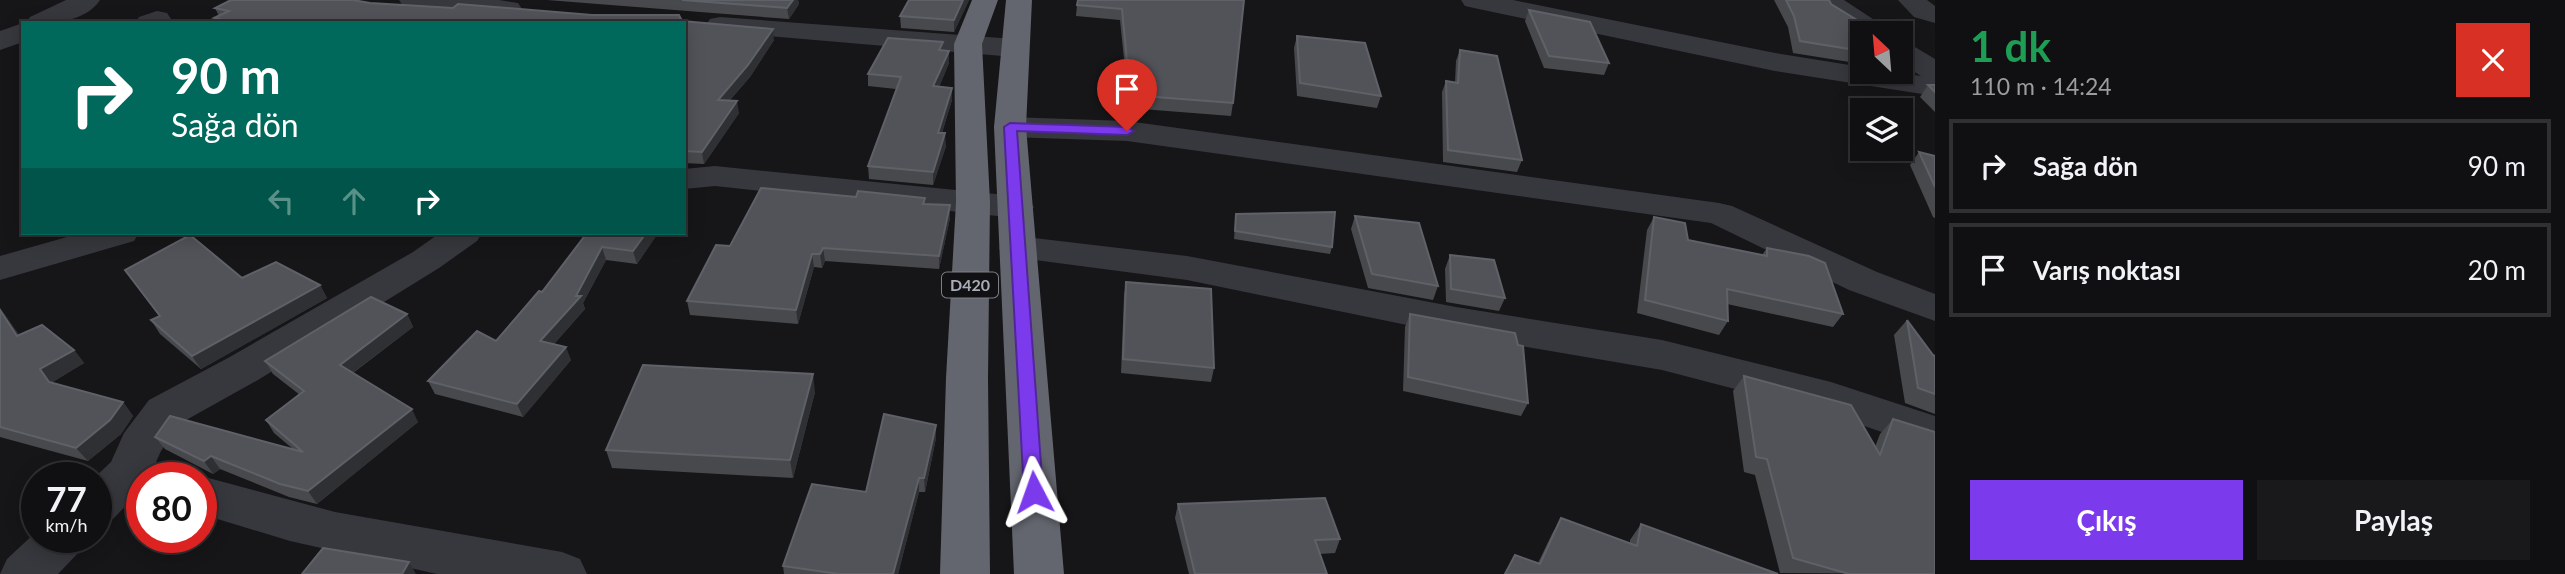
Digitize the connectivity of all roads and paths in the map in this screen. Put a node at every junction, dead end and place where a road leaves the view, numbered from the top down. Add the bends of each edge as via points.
1 (86, 0) edge
2 (412, 0) edge
3 (985, 0) edge
4 (1019, 0) edge
5 (1474, 0) edge
6 (1832, 0) edge
7 (1911, 0) edge
8 (540, 11) edge
9 (1935, 15) edge
10 (44, 21) edge
11 (1856, 21) edge
12 (692, 23) edge
13 (21, 32) edge
14 (0, 42) edge
15 (968, 44) junction
16 (1014, 48) junction
17 (1913, 58) edge
18 (1935, 72) edge
19 (1935, 87) edge
20 (1010, 127) junction
21 (686, 179) edge
22 (973, 202) junction
23 (1016, 207) junction
24 (114, 235) edge
25 (461, 235) edge
26 (1017, 248) junction
27 (0, 268) edge
28 (1935, 308) edge
29 (1935, 433) edge
30 (139, 462) edge
31 (217, 500) edge
32 (46, 553) edge
33 (424, 564) edge
34 (24, 574) edge
35 (562, 574) edge
36 (965, 574) edge
37 (1039, 574) edge

1 - 10 street
2 - 8 street
3 - 15 highway, D420
4 - 16 highway, D420
5 - 19 street via 1775,62
6 - 11 street
7 - 9 street
12 - 15 street
13 - 14 street
15 - 16 street
15 - 22 highway, D420
16 - 20 highway, D420
17 - 18 street
20 - 23 highway, D420
20 - 28 street via 1127,131 1719,214 1863,281
21 - 22 street via 715,176
22 - 23 street
22 - 36 highway, D420
23 - 26 highway, D420
24 - 27 street
25 - 30 street via 164,412 140,445
26 - 29 street via 1187,268 1456,321 1662,355 1831,398
26 - 37 highway, D420
31 - 33 street
32 - 34 street
33 - 35 street

